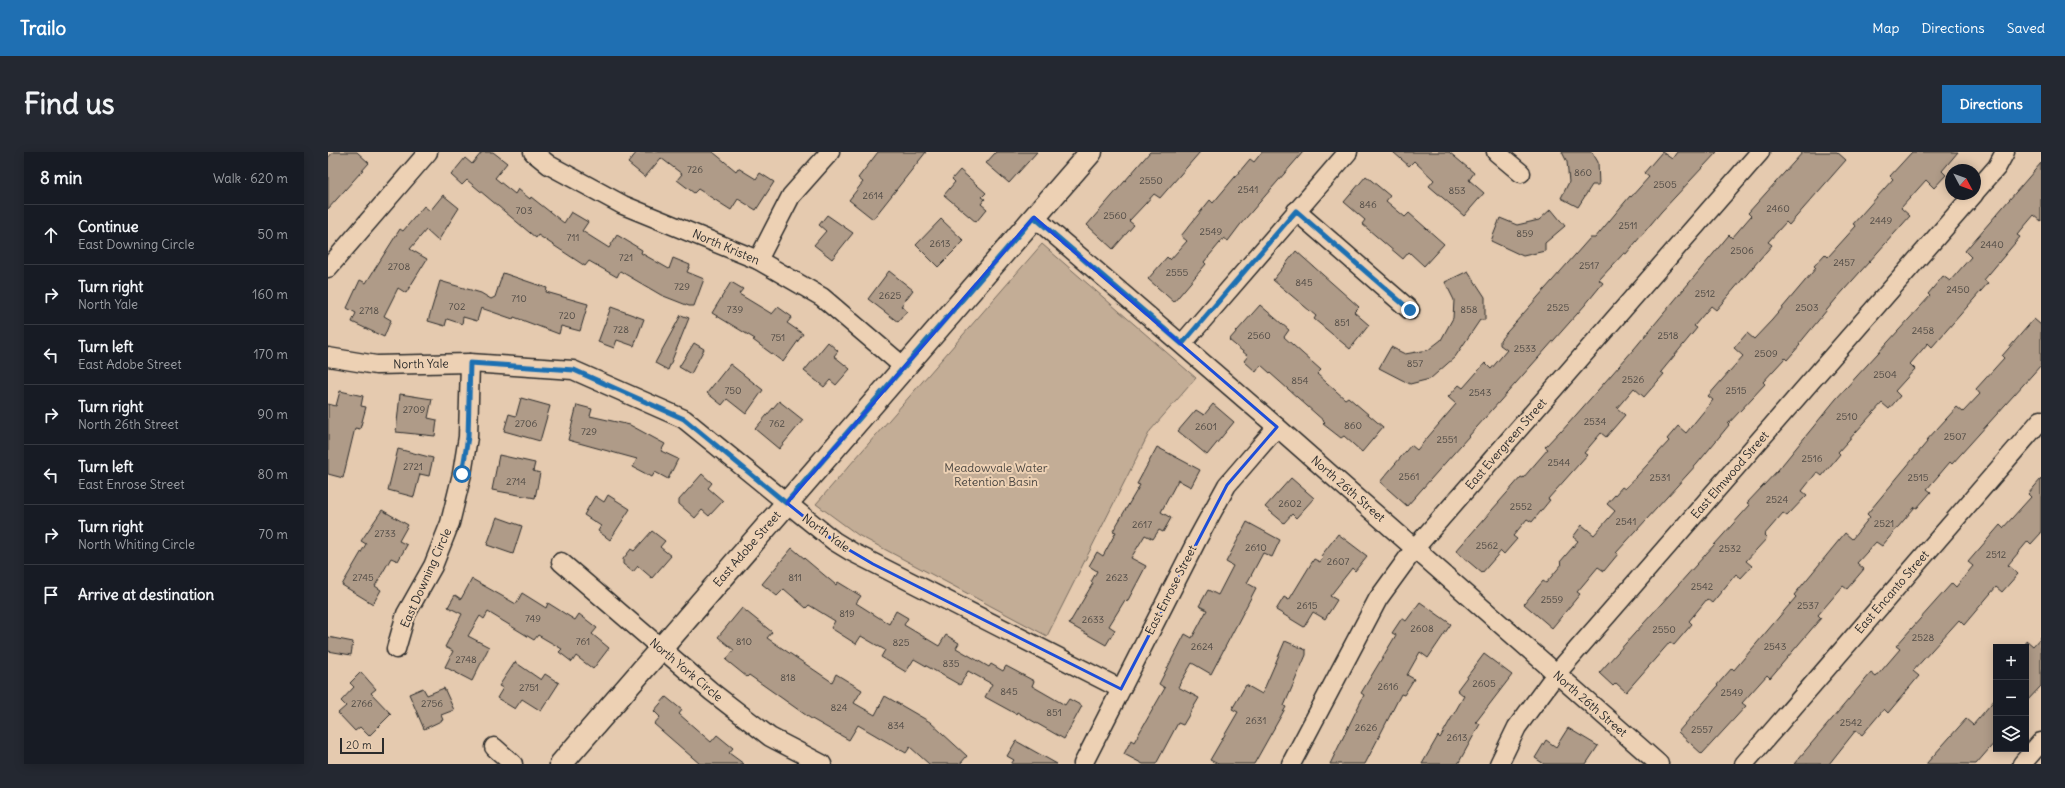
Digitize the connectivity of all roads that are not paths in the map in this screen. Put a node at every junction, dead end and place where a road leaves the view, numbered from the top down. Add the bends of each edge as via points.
1 (428, 152) edge
2 (534, 152) edge
3 (830, 152) edge
4 (1091, 152) edge
5 (1348, 152) edge
6 (1496, 152) edge
7 (1760, 152) edge
8 (2005, 152) edge
9 (1521, 173) dead end
10 (1981, 185) edge
11 (1968, 200) edge
12 (1296, 211) junction
13 (1034, 217) junction
14 (758, 260) junction
15 (328, 268) edge
16 (1410, 310) dead end
17 (1182, 344) junction
18 (328, 357) edge
19 (470, 363) junction
20 (904, 367) junction
21 (2041, 420) edge
22 (1277, 427) junction
23 (786, 503) junction
24 (1415, 548) junction
25 (561, 562) dead end
26 (661, 648) junction
27 (396, 649) dead end
28 (1556, 674) junction
29 (1121, 689) junction
30 (2041, 742) edge
31 (494, 747) dead end
32 (513, 764) edge
33 (561, 764) edge
34 (822, 764) edge
35 (1083, 764) edge
36 (1291, 764) edge
37 (1499, 764) edge
38 (1659, 764) edge
39 (1744, 764) edge
40 (2022, 764) edge

1 - 15 street
2 - 14 street, North Kristen via 549,165 623,205
3 - 14 street via 791,196
4 - 13 street, East Adobe Street
5 - 12 street
6 - 9 street
7 - 24 street, East Evergreen Street
8 - 10 street, East Elmwood Street via 1997,167
11 - 28 street, East Elmwood Street
12 - 16 street
12 - 17 street
13 - 17 street, North 26th Street
13 - 20 street, East Adobe Street
14 - 20 street, North Kristen via 822,297
17 - 22 street, North 26th Street
18 - 19 street, North Yale via 376,365
19 - 23 street, North Yale via 574,370 684,419
19 - 27 street, East Downing Circle via 468,437 450,523 433,566 406,614
20 - 23 street, East Adobe Street
21 - 39 street, East Encanto Street
22 - 24 street, North 26th Street
22 - 29 street, East Enrose Street via 1227,485
23 - 26 street, East Adobe Street
23 - 29 street, North Yale via 834,541 873,564
24 - 28 street, North 26th Street
24 - 36 street, East Evergreen Street via 1378,599
25 - 26 street, North York Circle
26 - 33 street, East Adobe Street
26 - 34 street, North York Circle via 770,737
28 - 37 street, East Elmwood Street via 1518,726
28 - 38 street, North 26th Street
29 - 35 street, East Enrose Street
30 - 40 street
31 - 32 street

